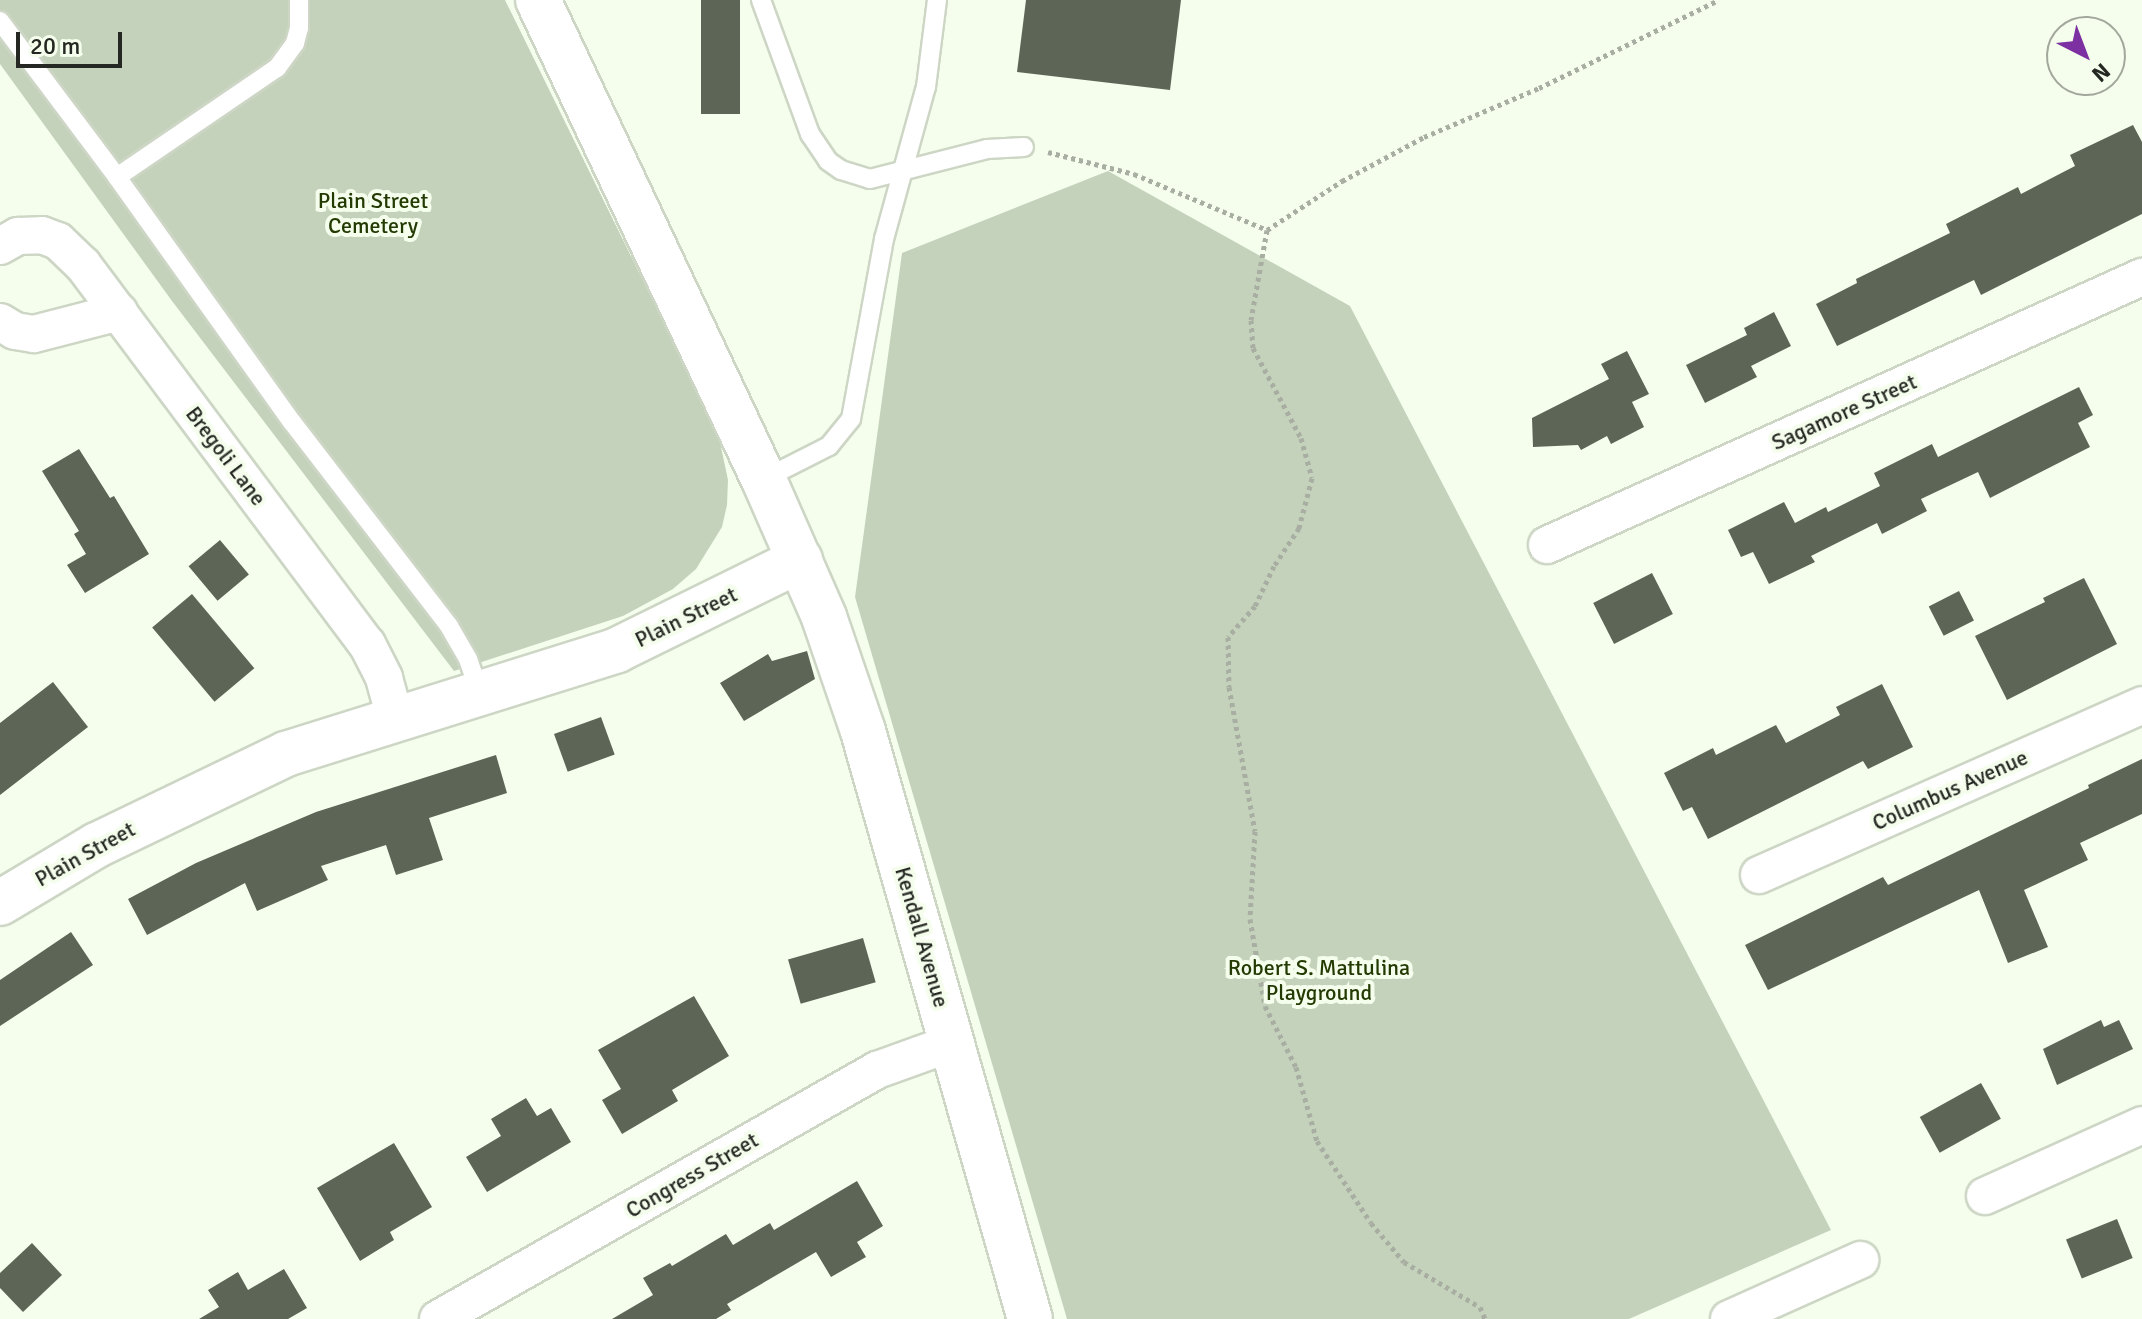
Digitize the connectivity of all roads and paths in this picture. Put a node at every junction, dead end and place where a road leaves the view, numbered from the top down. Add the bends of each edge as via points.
1 (299, 0) edge
2 (538, 0) edge
3 (761, 0) edge
4 (937, 0) edge
5 (1719, 0) edge
6 (0, 21) edge
7 (1024, 147) joint
8 (904, 172) junction
9 (117, 177) junction
10 (1267, 230) junction
11 (9, 241) edge
12 (2142, 277) edge
13 (119, 312) junction
14 (0, 322) edge
15 (764, 480) junction
16 (1547, 545) dead end
17 (800, 560) junction
18 (480, 694) junction
19 (2142, 705) edge
20 (395, 718) junction
21 (1759, 875) dead end
22 (0, 903) edge
23 (952, 1043) junction
24 (2142, 1125) edge
25 (1985, 1196) dead end
26 (1860, 1260) dead end
27 (438, 1319) edge
28 (1030, 1319) edge
29 (1485, 1319) edge
30 (1729, 1319) edge

1 - 9 lane via 295,43 277,68
2 - 15 street
3 - 8 lane via 795,98 828,161 870,179
4 - 8 lane via 926,87
5 - 10 path via 1424,137
6 - 9 lane
7 - 8 lane via 987,149
7 - 10 path via 1134,174
8 - 15 lane via 884,239 851,419 829,446
9 - 18 lane via 292,422 449,626
10 - 29 path via 1251,320 1253,348 1301,438 1312,478 1299,528 1255,606 1228,637 1229,687 1255,831 1250,919 1265,1006 1296,1067 1317,1141 1371,1223 1404,1262 1480,1307
11 - 13 street, Bregoli Lane via 42,235 58,241
12 - 16 street, Sagamore Street
13 - 14 street via 34,334
13 - 20 street, Bregoli Lane via 367,644
15 - 17 street
17 - 18 street, Plain Street via 617,650
17 - 23 street, Kendall Avenue via 863,731
18 - 20 street, Plain Street
19 - 21 street, Columbus Avenue
20 - 22 street, Plain Street via 286,754 222,783 97,845
23 - 27 street, Congress Street via 877,1070
23 - 28 street, Kendall Avenue
24 - 25 street
26 - 30 street

